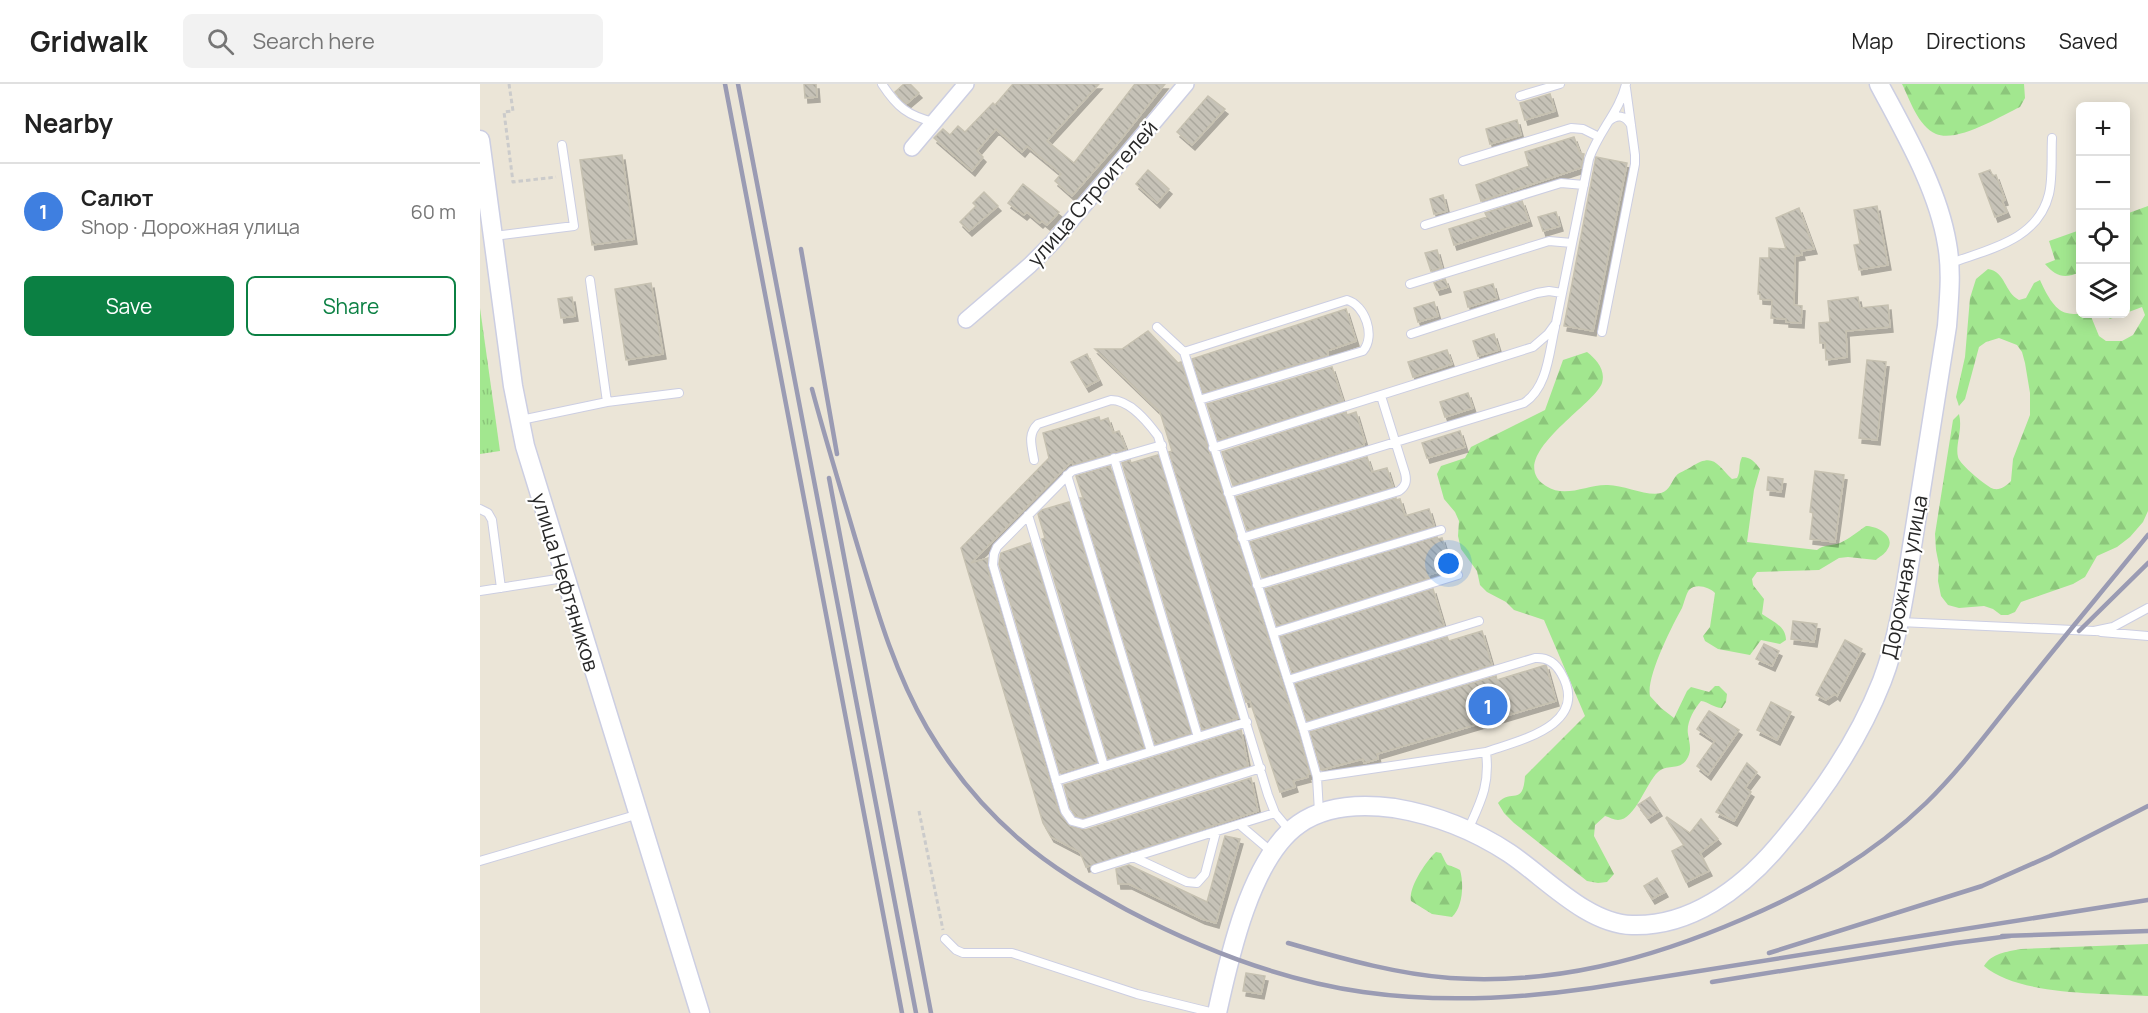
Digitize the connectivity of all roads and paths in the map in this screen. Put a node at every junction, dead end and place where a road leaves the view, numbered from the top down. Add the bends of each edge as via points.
1 (509, 84) edge
2 (882, 84) edge
3 (966, 84) edge
4 (1186, 84) edge
5 (1560, 84) edge
6 (1879, 84) edge
7 (1626, 85) edge
8 (1520, 96) dead end
9 (934, 122) junction
10 (1608, 122) junction
11 (1632, 127) junction
12 (1599, 137) junction
13 (2052, 138) dead end
14 (480, 140) edge
15 (562, 145) dead end
16 (912, 148) dead end
17 (1463, 162) dead end
18 (566, 176) junction
19 (1584, 185) junction
20 (1425, 225) dead end
21 (486, 237) edge
22 (1572, 243) junction
23 (1949, 263) junction
24 (590, 280) dead end
25 (1410, 284) dead end
26 (1562, 293) junction
27 (966, 320) dead end
28 (1556, 323) junction
29 (1157, 327) dead end
30 (1602, 332) dead end
31 (1411, 334) dead end
32 (1184, 352) junction
33 (679, 393) dead end
34 (1381, 396) junction
35 (1199, 400) junction
36 (607, 402) junction
37 (520, 420) junction
38 (1395, 442) junction
39 (1162, 445) junction
40 (1213, 448) junction
41 (1114, 458) junction
42 (1034, 460) dead end
43 (1067, 475) junction
44 (1228, 493) junction
45 (480, 510) edge
46 (1028, 515) junction
47 (1441, 530) dead end
48 (1242, 538) junction
49 (1458, 575) dead end
50 (565, 578) junction
51 (1257, 585) junction
52 (501, 588) junction
53 (480, 591) edge
54 (2148, 608) edge
55 (1479, 621) dead end
56 (1899, 621) junction
57 (2094, 632) junction
58 (1273, 633) junction
59 (2148, 636) edge
60 (1287, 680) junction
61 (1247, 722) junction
62 (1303, 728) junction
63 (1198, 737) junction
64 (1151, 752) junction
65 (1486, 752) junction
66 (1104, 766) junction
67 (1261, 768) junction
68 (1317, 777) junction
69 (1056, 781) junction
70 (919, 811) dead end
71 (1275, 813) junction
72 (1319, 813) junction
73 (639, 814) junction
74 (1240, 825) junction
75 (1468, 830) junction
76 (1290, 831) junction
77 (1216, 832) junction
78 (1273, 853) junction
79 (1133, 857) junction
80 (480, 861) edge
81 (1095, 869) dead end
82 (945, 939) joint
83 (700, 1013) edge
84 (1216, 1013) edge

1 - 18 path via 513,111 504,112 513,182
2 - 9 lane via 906,112
3 - 9 street
4 - 27 street, улица Строителей via 1053,242
5 - 8 lane
6 - 23 street, Дорожная улица via 1925,177 1947,242
7 - 10 lane
7 - 11 lane
9 - 16 street
10 - 11 lane via 1622,116
10 - 12 lane
11 - 30 lane via 1635,164
12 - 17 lane via 1571,128
12 - 19 lane
13 - 23 lane via 2049,192 2040,216 2016,238
14 - 21 street, улица Нефтяников
15 - 18 lane
18 - 21 lane via 574,226
19 - 20 lane via 1561,183
19 - 22 lane
21 - 37 street, улица Нефтяников
22 - 25 lane via 1549,241
22 - 26 lane
23 - 56 street, Дорожная улица via 1947,326
24 - 36 lane
26 - 28 lane
26 - 31 lane via 1537,293
28 - 34 lane via 1533,348
28 - 38 lane via 1543,377 1531,399
29 - 32 lane
32 - 35 lane
32 - 35 lane via 1347,300 1362,311 1370,334 1363,351
33 - 36 lane
34 - 38 lane
34 - 40 lane
35 - 40 lane
36 - 37 lane
37 - 50 street, улица Нефтяников
38 - 44 lane
38 - 48 lane via 1406,478 1400,491
39 - 41 lane
39 - 42 lane via 1149,424 1119,400 1110,400 1038,424 1030,435
39 - 61 lane
40 - 44 lane
41 - 43 lane via 1077,468
41 - 63 lane
43 - 46 lane
43 - 64 lane
44 - 48 lane
45 - 52 lane via 492,520
46 - 66 lane
46 - 69 lane via 997,547 993,565
47 - 51 lane
48 - 51 lane
49 - 58 lane
50 - 52 lane
50 - 73 street, улица Нефтяников
51 - 58 lane
52 - 53 lane
54 - 57 lane via 2113,627
55 - 60 lane
56 - 57 lane
56 - 75 street, Дорожная улица via 1872,705 1812,803 1751,874 1692,914 1652,924 1609,921
57 - 59 lane
58 - 60 lane
60 - 62 lane
61 - 63 lane
61 - 67 lane
62 - 65 lane via 1535,658 1550,660 1563,674 1568,696 1565,710 1548,729
62 - 68 lane
63 - 64 lane
64 - 66 lane
65 - 68 lane
65 - 75 lane via 1485,793
66 - 69 lane
67 - 69 lane via 1083,824 1068,817
67 - 71 lane
68 - 72 lane
70 - 82 path
71 - 74 lane
71 - 76 lane
72 - 75 street, Дорожная улица via 1348,806 1383,807 1438,818
72 - 76 street, Дорожная улица
73 - 80 lane
73 - 83 street, улица Нефтяников
74 - 77 lane
74 - 78 lane
76 - 78 street, Дорожная улица
77 - 79 lane
77 - 79 lane via 1205,874 1197,883
78 - 84 street, Дорожная улица via 1240,924
79 - 81 lane
82 - 84 lane via 963,953 1012,953 1137,994

